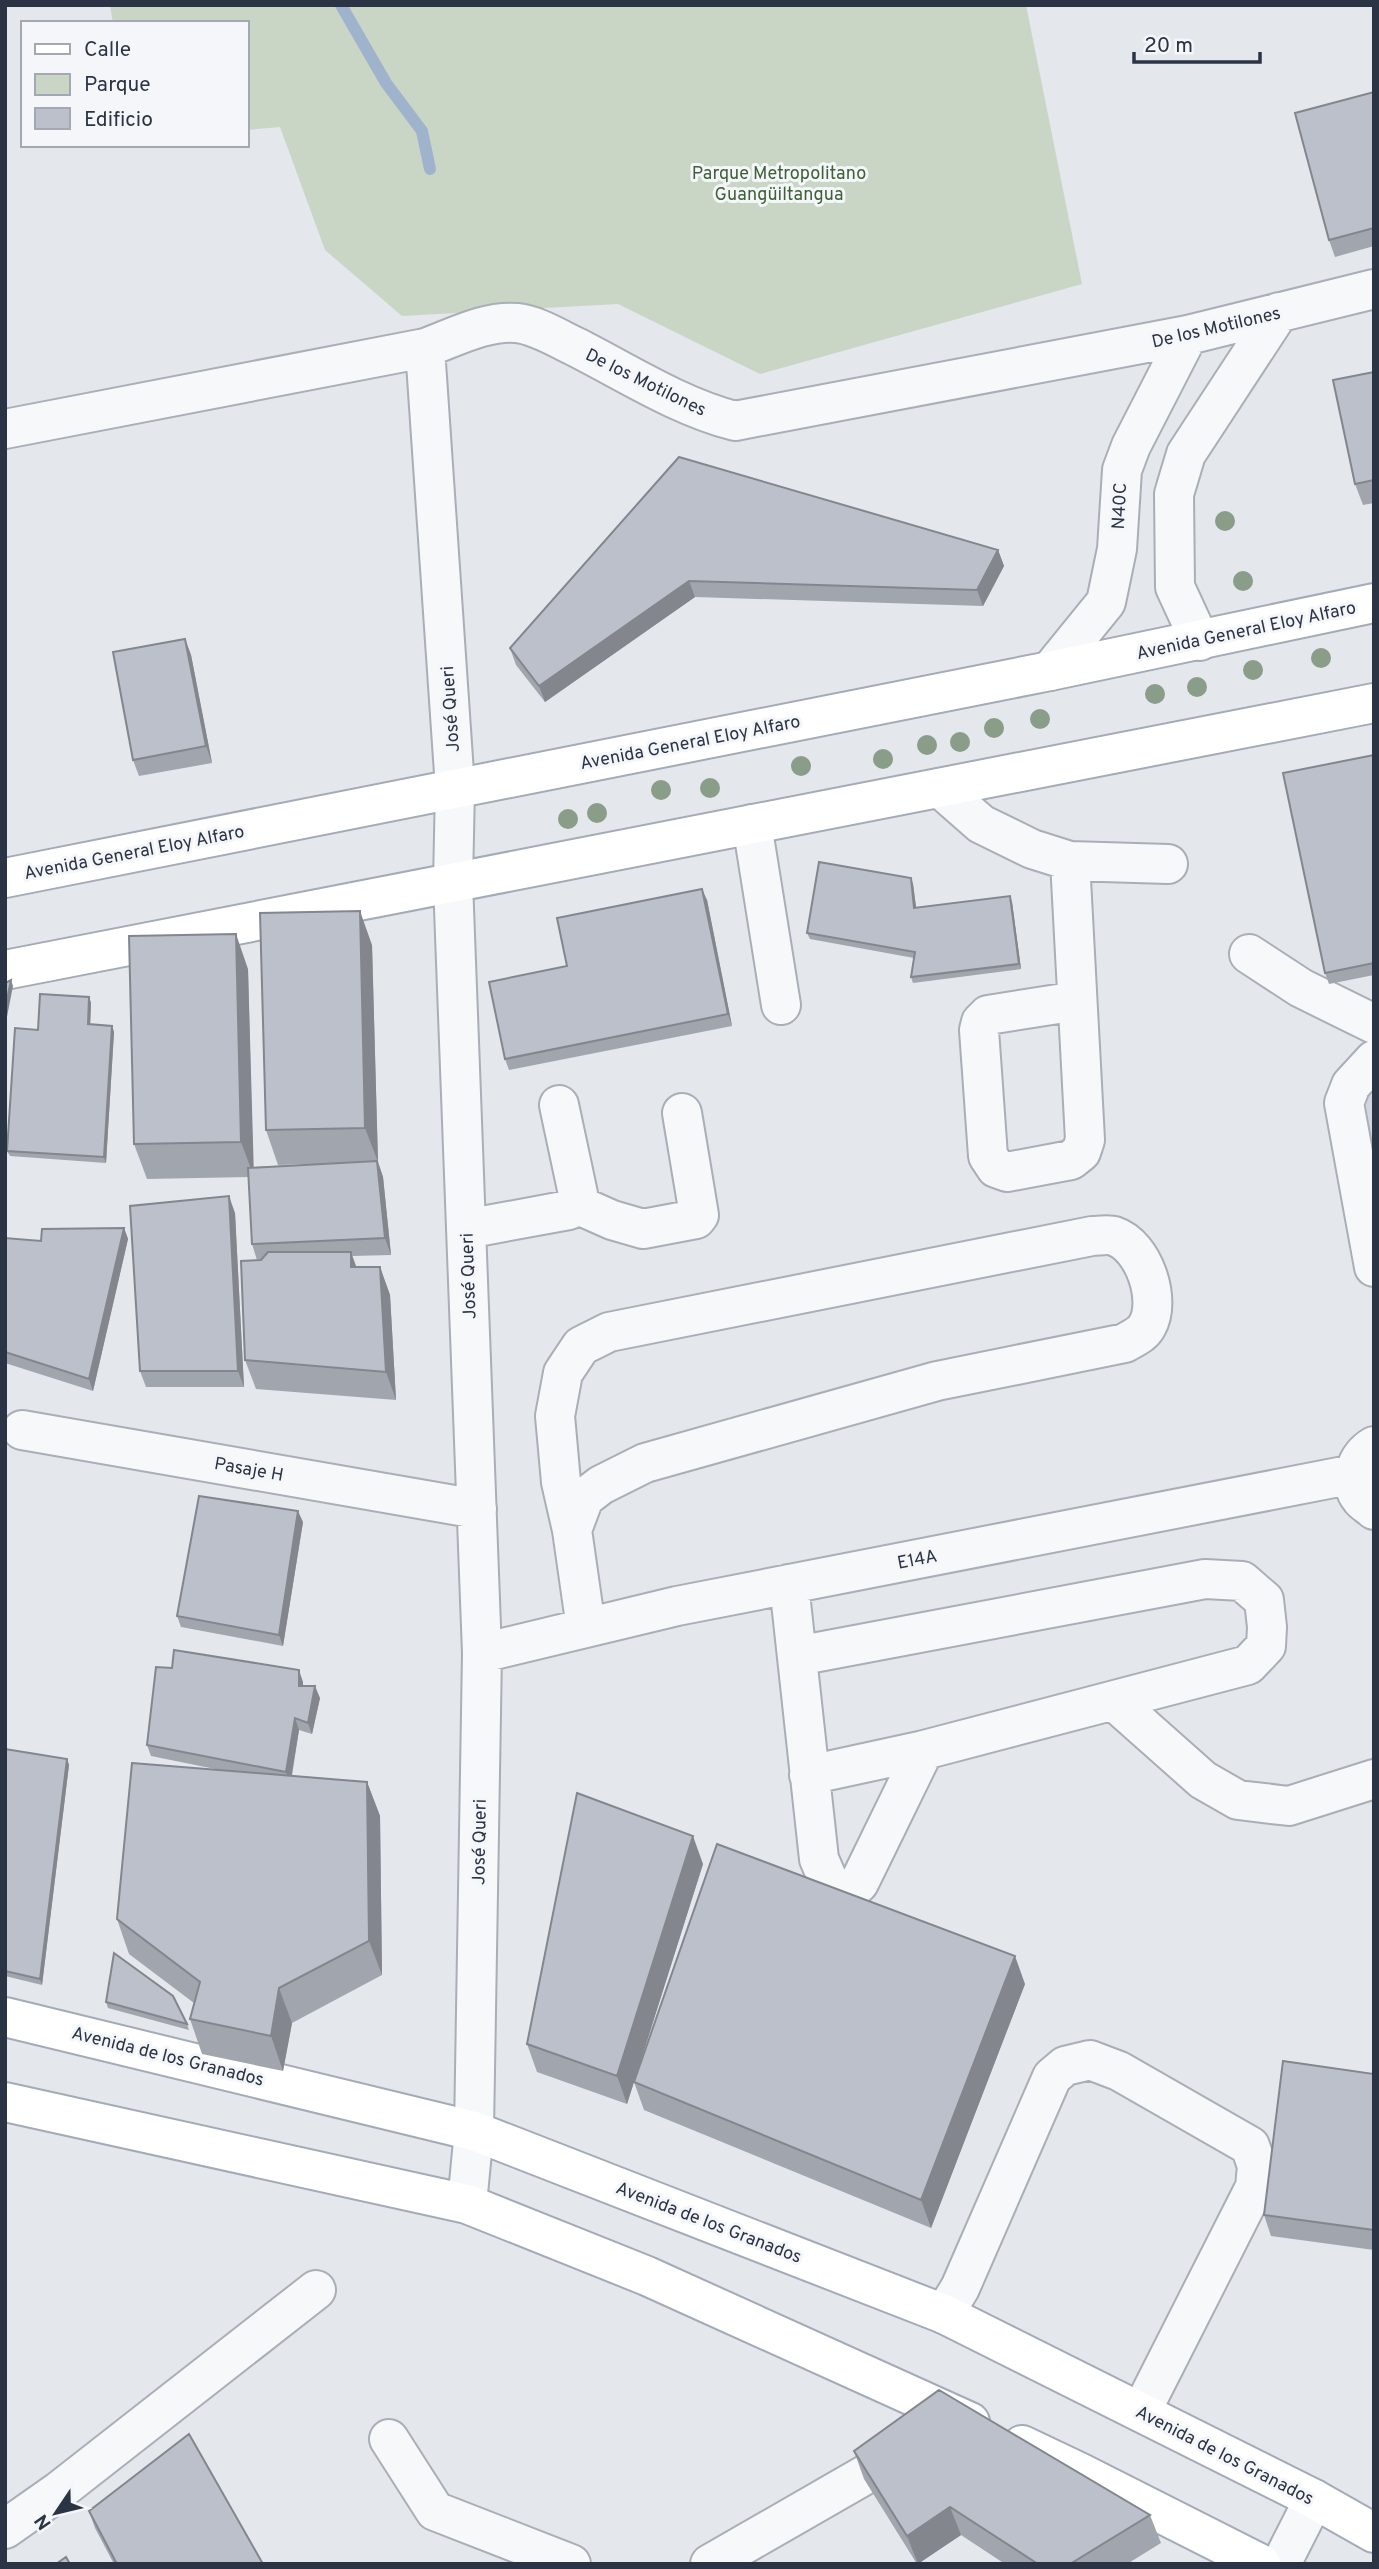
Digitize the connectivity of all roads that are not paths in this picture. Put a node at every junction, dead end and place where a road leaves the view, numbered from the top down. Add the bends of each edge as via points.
1 (1374, 289) edge
2 (1279, 312) junction
3 (1188, 335) junction
4 (425, 348) junction
5 (5, 429) edge
6 (1374, 603) edge
7 (1200, 641) junction
8 (1049, 671) junction
9 (1374, 703) edge
10 (455, 788) junction
11 (940, 788) junction
12 (752, 824) junction
13 (1070, 861) junction
14 (1168, 864) dead end
15 (5, 878) edge
16 (453, 882) junction
17 (1249, 954) dead end
18 (5, 970) edge
19 (1077, 1001) junction
20 (781, 1005) dead end
21 (1374, 1024) edge
22 (1374, 1060) edge
23 (559, 1105) dead end
24 (682, 1114) dead end
25 (576, 1204) junction
26 (466, 1229) junction
27 (1374, 1267) edge
28 (22, 1430) dead end
29 (1364, 1460) edge
30 (477, 1509) junction
31 (1374, 1510) edge
32 (572, 1530) junction
33 (789, 1584) junction
34 (586, 1628) junction
35 (482, 1653) junction
36 (797, 1656) junction
37 (1114, 1700) junction
38 (924, 1751) junction
39 (810, 1775) junction
40 (1374, 1779) edge
41 (5, 2017) edge
42 (5, 2102) edge
43 (474, 2131) junction
44 (467, 2204) junction
45 (316, 2290) dead end
46 (944, 2314) junction
47 (942, 2409) junction
48 (1141, 2412) junction
49 (389, 2439) dead end
50 (1314, 2499) junction
51 (5, 2529) edge
52 (1374, 2533) edge
53 (571, 2564) edge
54 (710, 2564) edge
55 (1261, 2564) edge
56 (1281, 2564) edge

1 - 2 street, De los Motilones
2 - 3 street, De los Motilones
2 - 7 street via 1186,454 1174,494 1175,587
3 - 4 street, De los Motilones via 736,421 678,402 602,360 518,323 488,326
3 - 8 street, N40C via 1122,470 1117,549 1106,602
4 - 5 street, De los Motilones
4 - 10 street, José Queri
6 - 7 main road, Avenida General Eloy Alfaro
7 - 8 main road, Avenida General Eloy Alfaro
8 - 10 main road, Avenida General Eloy Alfaro
9 - 11 main road
10 - 15 main road, Avenida General Eloy Alfaro
10 - 16 street, José Queri
11 - 12 main road
11 - 13 street via 981,824 1032,849
12 - 16 main road
12 - 20 street
13 - 14 street
13 - 19 street
16 - 18 main road
16 - 26 street, José Queri
17 - 21 street via 1301,988
19 - 19 street via 1085,1140 1081,1152 1071,1160 1007,1172 996,1168 988,1156 981,1022 988,1015
22 - 27 street via 1351,1085 1344,1103
23 - 25 street via 578,1194
24 - 25 street via 699,1215 696,1219 643,1229
25 - 26 street via 569,1210
26 - 30 street, José Queri
28 - 30 street, Pasaje H
29 - 31 street via 1359,1497
29 - 33 street, E14A
30 - 35 street, José Queri
32 - 32 street via 584,1499 645,1463 937,1381 1125,1343 1146,1328 1152,1313 1144,1265 1132,1248 1114,1236 1092,1236 609,1332 581,1346 563,1373 555,1416 561,1482
32 - 34 street
33 - 34 street, E14A
33 - 36 street
34 - 35 street, E14A
35 - 43 street, José Queri
36 - 37 street via 1205,1579 1242,1581 1264,1600 1266,1646 1248,1665
36 - 39 street
37 - 38 street
37 - 40 street via 1202,1780 1238,1800 1289,1806
38 - 39 street
38 - 39 street via 859,1883 850,1891 839,1892 829,1882 819,1859
41 - 43 main road, Avenida de los Granados
42 - 44 main road
43 - 44 street, José Queri
43 - 46 main road, Avenida de los Granados
44 - 47 main road via 647,2276
45 - 51 street
46 - 48 main road, Avenida de los Granados
46 - 48 street via 960,2288 1052,2077 1065,2066 1090,2060 1119,2071 1251,2146 1257,2166 1255,2187
47 - 54 street via 877,2468
47 - 55 main road
48 - 50 main road, Avenida de los Granados
49 - 53 street via 435,2511
50 - 52 main road, Avenida de los Granados
50 - 56 street

